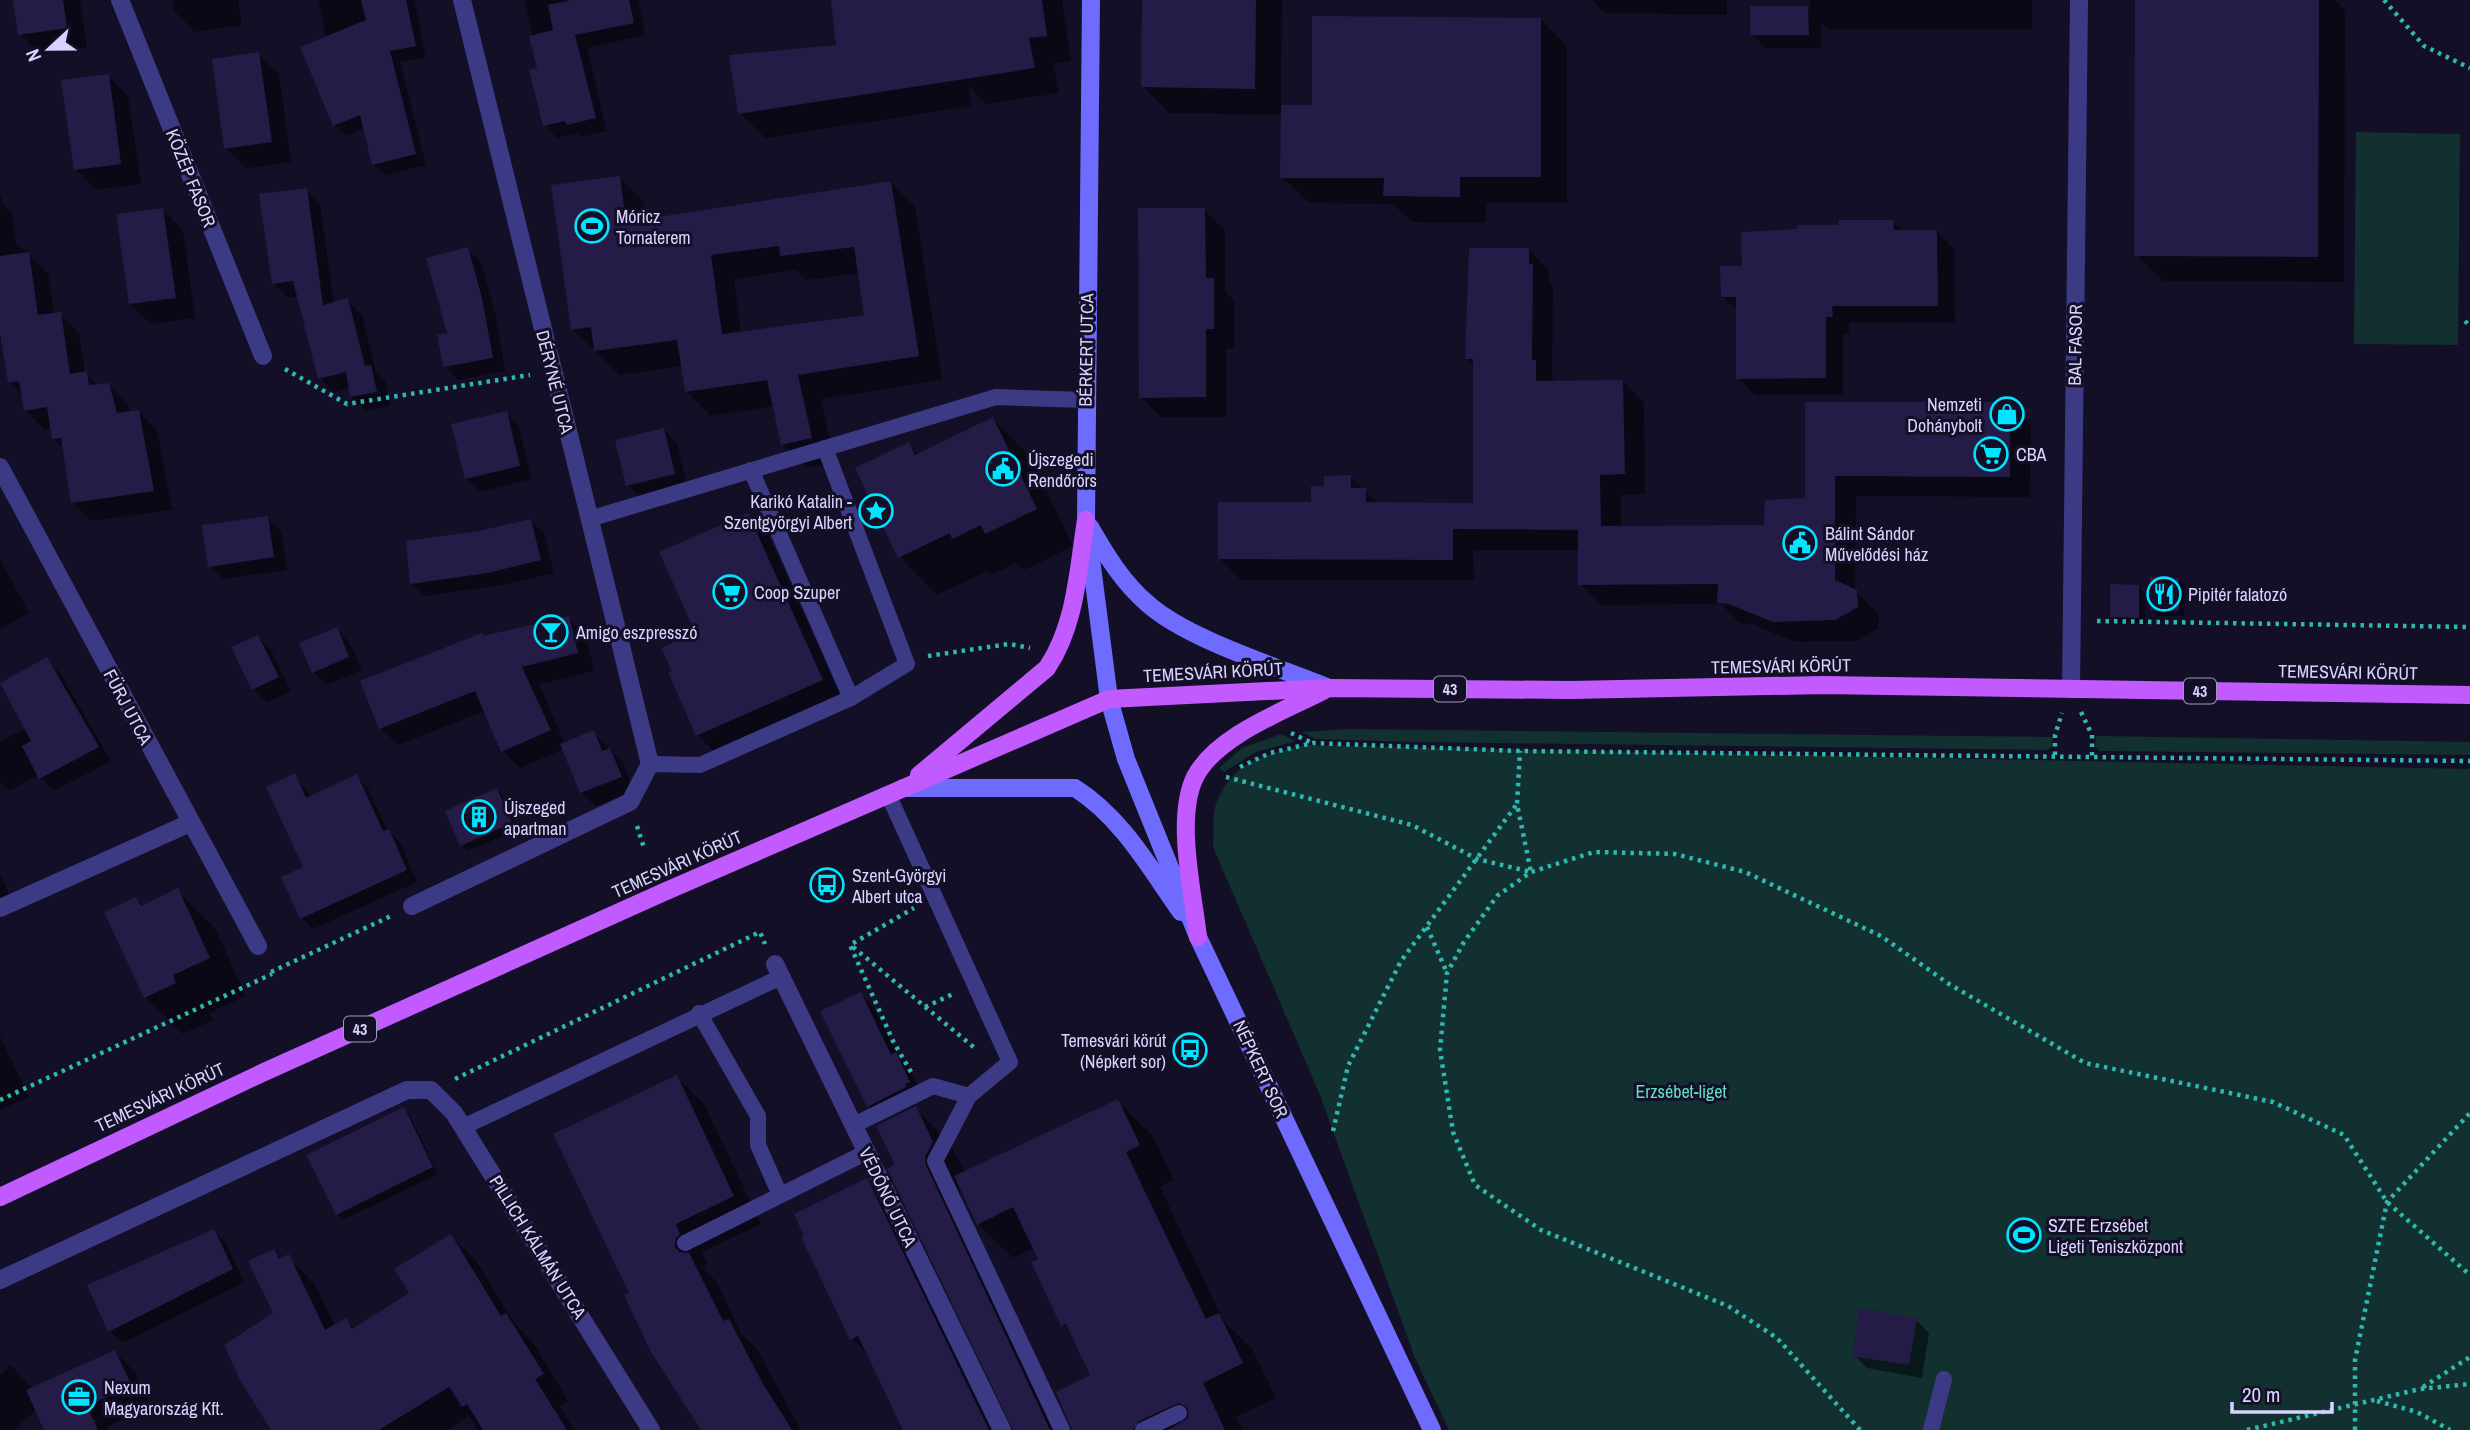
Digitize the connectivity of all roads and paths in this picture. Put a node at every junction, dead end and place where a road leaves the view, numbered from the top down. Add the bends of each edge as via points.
1 (120, 0) edge
2 (462, 0) edge
3 (1091, 0) edge
4 (2079, 0) edge
5 (2385, 0) edge
6 (2470, 68) edge
7 (2465, 321) dead end
8 (2470, 326) edge
9 (263, 356) joint
10 (552, 371) junction
11 (1085, 400) junction
12 (825, 449) junction
13 (0, 467) edge
14 (751, 470) junction
15 (589, 519) junction
16 (1086, 520) junction
17 (2071, 620) junction
18 (2470, 627) edge
19 (1037, 650) dead end
20 (907, 664) junction
21 (1329, 688) junction
22 (2071, 689) junction
23 (2470, 695) edge
24 (851, 698) junction
25 (1109, 699) junction
26 (1520, 751) junction
27 (2055, 755) junction
28 (2092, 756) junction
29 (2470, 761) edge
30 (650, 764) junction
31 (1226, 777) junction
32 (1220, 783) dead end
33 (895, 791) junction
34 (1517, 804) junction
35 (190, 823) junction
36 (1477, 859) junction
37 (1531, 872) junction
38 (919, 905) dead end
39 (411, 906) joint
40 (0, 908) edge
41 (1427, 927) junction
42 (760, 932) dead end
43 (1198, 937) junction
44 (850, 945) junction
45 (258, 946) joint
46 (778, 970) joint
47 (1447, 973) junction
48 (272, 974) junction
49 (962, 989) dead end
50 (925, 1007) junction
51 (699, 1013) junction
52 (1001, 1070) junction
53 (431, 1090) junction
54 (922, 1091) junction
55 (969, 1096) junction
56 (0, 1100) edge
57 (2470, 1112) edge
58 (854, 1125) junction
59 (463, 1127) junction
60 (1333, 1131) dead end
61 (867, 1152) junction
62 (780, 1195) junction
63 (0, 1197) edge
64 (2387, 1202) junction
65 (685, 1243) dead end
66 (2470, 1275) edge
67 (0, 1280) edge
68 (2470, 1357) edge
69 (1944, 1379) dead end
70 (2470, 1384) edge
71 (2420, 1389) junction
72 (2375, 1400) junction
73 (2355, 1405) junction
74 (1179, 1413) dead end
75 (646, 1428) edge
76 (1002, 1430) edge
77 (1062, 1430) edge
78 (1143, 1430) edge
79 (1432, 1430) edge
80 (1860, 1430) edge
81 (1931, 1430) edge
82 (2247, 1430) edge
83 (2355, 1430) edge
84 (2450, 1430) edge

1 - 9 street, KÖZÉP FASOR
2 - 10 street, DÉRYNÉ UTCA
3 - 11 street, BÉRKERT UTCA
4 - 17 street, BAL FASOR
5 - 6 path via 2424,46
7 - 8 path
9 - 10 path via 347,404
10 - 15 street, DÉRYNÉ UTCA
11 - 12 lane via 996,397
11 - 16 street, BÉRKERT UTCA
12 - 14 lane
12 - 20 lane
13 - 35 street, FÜRJ UTCA
14 - 15 lane
14 - 24 lane
15 - 30 street, DÉRYNÉ UTCA
16 - 21 street via 1112,566 1148,605 1183,627
16 - 25 street, BÉRKERT UTCA
16 - 33 main road via 1072,607 1060,648 1047,668
17 - 18 path
17 - 22 street, BAL FASOR
19 - 20 path via 1009,644 977,647 937,653
20 - 24 lane
21 - 22 main road, TEMESVÁRI KÖRÚT / 43 via 1823,685
21 - 25 main road, TEMESVÁRI KÖRÚT / 43
21 - 43 main road via 1245,731 1196,777 1186,834
22 - 23 main road, TEMESVÁRI KÖRÚT / 43
22 - 27 path via 2054,736
22 - 28 path via 2092,735
24 - 30 lane via 700,765
25 - 33 main road, TEMESVÁRI KÖRÚT / 43
25 - 43 street, NÉPKERT SOR via 1126,759
26 - 27 path
26 - 31 path via 1313,743 1270,753
26 - 34 path
27 - 28 path
28 - 29 path
30 - 39 street via 630,802
31 - 32 path
31 - 36 path via 1412,825
33 - 43 street via 1075,788 1122,828
33 - 52 lane via 1010,1062
33 - 63 main road, TEMESVÁRI KÖRÚT / 43
34 - 36 path
34 - 37 path
35 - 40 street
35 - 45 street, FÜRJ UTCA
36 - 37 path
36 - 41 path
37 - 47 path via 1497,896
37 - 64 path via 1594,852 1675,853 1745,872 1881,936 1949,984 2085,1063 2273,1102 2344,1135
38 - 44 path
39 - 48 path
41 - 47 path
41 - 60 path via 1401,961 1348,1066
42 - 53 path
43 - 79 street, NÉPKERT SOR
44 - 50 path
44 - 54 path via 892,1041
45 - 48 path
46 - 51 lane
46 - 58 street, VÉDŐNŐ UTCA
47 - 80 path via 1440,1050 1453,1132 1475,1185 1541,1230 1728,1306 1777,1338
48 - 56 path
49 - 50 path
50 - 52 path
51 - 59 lane
51 - 62 lane via 758,1116 758,1145
52 - 55 lane
53 - 59 street, PILLICH KÁLMÁN UTCA
53 - 67 street via 407,1090
54 - 55 lane via 933,1086
54 - 58 lane
55 - 77 lane via 935,1161
57 - 64 path
58 - 61 street, VÉDŐNŐ UTCA
59 - 75 street, PILLICH KÁLMÁN UTCA
61 - 62 lane
61 - 76 street, VÉDŐNŐ UTCA
62 - 65 lane
64 - 66 path
64 - 73 path via 2355,1360
68 - 71 path
69 - 81 lane
70 - 71 path
71 - 72 path
72 - 73 path
72 - 84 path via 2417,1412
73 - 82 path
73 - 83 path
74 - 78 lane

